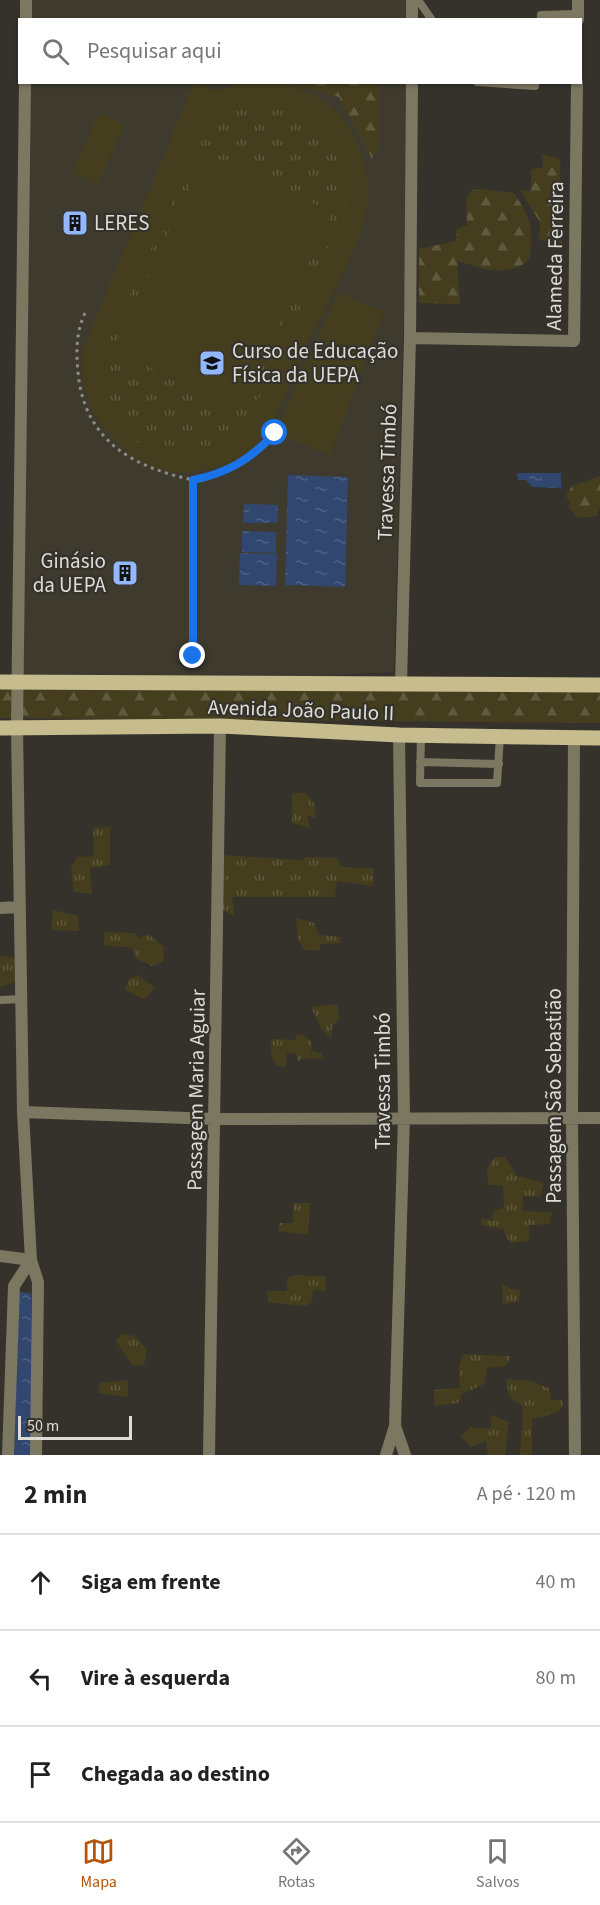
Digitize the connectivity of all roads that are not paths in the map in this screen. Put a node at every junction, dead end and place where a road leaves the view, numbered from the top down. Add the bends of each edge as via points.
1 (26, 0) edge
2 (412, 0) edge
3 (418, 0) edge
4 (578, 0) edge
5 (578, 17) edge
6 (26, 18) edge
7 (412, 18) edge
8 (431, 18) edge
9 (541, 18) edge
10 (25, 84) edge
11 (412, 84) edge
12 (506, 84) edge
13 (535, 84) edge
14 (577, 84) edge
15 (410, 338) junction
16 (0, 682) edge
17 (17, 682) junction
18 (401, 682) junction
19 (600, 685) edge
20 (220, 726) junction
21 (0, 728) edge
22 (17, 728) junction
23 (399, 735) junction
24 (421, 735) junction
25 (500, 736) junction
26 (574, 737) junction
27 (600, 738) edge
28 (420, 762) junction
29 (499, 764) junction
30 (20, 907) junction
31 (0, 908) edge
32 (21, 999) junction
33 (0, 1000) edge
34 (22, 1112) junction
35 (404, 1117) junction
36 (572, 1118) junction
37 (215, 1119) junction
38 (600, 1119) edge
39 (0, 1256) edge
40 (31, 1260) junction
41 (5, 1361) edge
42 (395, 1426) junction
43 (8, 1455) edge
44 (36, 1455) edge
45 (209, 1455) edge
46 (386, 1455) edge
47 (405, 1455) edge
48 (575, 1455) edge

1 - 6 street
2 - 7 street
3 - 8 lane
4 - 5 street
5 - 9 lane
10 - 17 street
11 - 15 street, Travessa Timbó
12 - 13 lane
14 - 15 street, Alameda Ferreira via 574,341
15 - 18 street, Travessa Timbó
16 - 17 main road, Avenida João Paulo II
17 - 18 main road, Avenida João Paulo II
17 - 22 street
18 - 19 main road, Avenida João Paulo II
20 - 22 main road, Avenida João Paulo II
20 - 23 main road, Avenida João Paulo II
20 - 37 street, Passagem Maria Aguiar
21 - 22 main road, Avenida João Paulo II
22 - 30 street
23 - 24 main road, Avenida João Paulo II
23 - 35 street, Travessa Timbó
24 - 25 main road, Avenida João Paulo II
24 - 28 lane
25 - 26 main road, Avenida João Paulo II
25 - 29 lane
26 - 27 main road, Avenida João Paulo II
26 - 36 street, Passagem São Sebastião
28 - 29 lane
28 - 29 lane via 420,783 497,783
30 - 31 street
30 - 32 street
32 - 33 lane
32 - 34 street
34 - 37 street
34 - 40 street
35 - 36 street
35 - 37 street
35 - 42 street, Travessa Timbó
36 - 38 street
36 - 48 street, Passagem São Sebastião
37 - 45 street, Passagem Maria Aguiar
39 - 40 street
40 - 41 street via 14,1286
40 - 44 street via 38,1282
41 - 43 street
42 - 46 street, Travessa Timbó
42 - 47 street, Travessa Timbó

